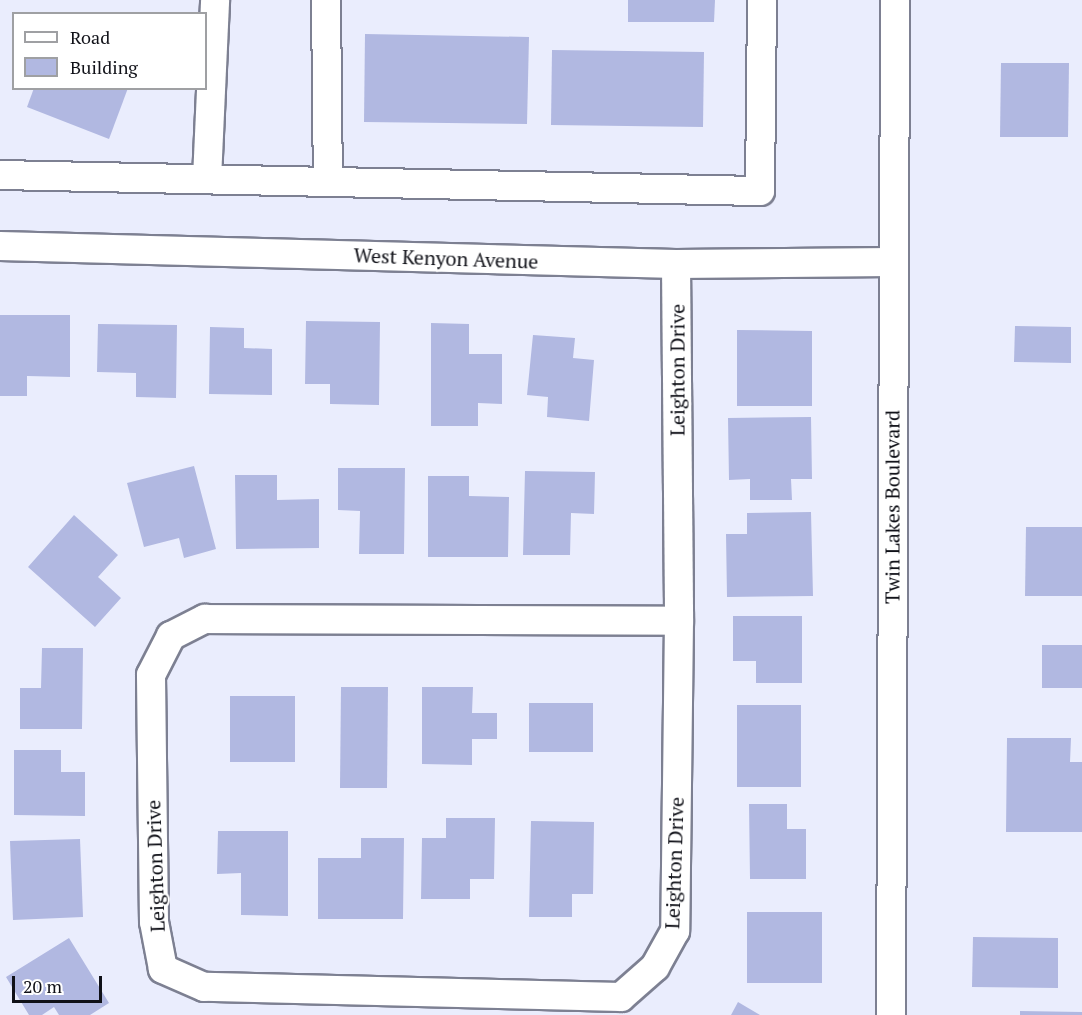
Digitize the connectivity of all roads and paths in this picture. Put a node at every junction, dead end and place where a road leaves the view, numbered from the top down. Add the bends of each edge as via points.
1 (215, 0) edge
2 (326, 0) edge
3 (762, 0) edge
4 (895, 0) edge
5 (0, 175) edge
6 (207, 179) junction
7 (328, 182) junction
8 (0, 246) edge
9 (892, 262) junction
10 (676, 264) junction
11 (679, 621) junction
12 (891, 1015) edge

1 - 6 street
2 - 7 street
3 - 7 street via 760,191
4 - 9 street, Twin Lakes Boulevard
5 - 6 street
6 - 7 street
8 - 10 street, West Kenyon Avenue
9 - 10 street, West Kenyon Avenue
9 - 12 street, Twin Lakes Boulevard
10 - 11 street, Leighton Drive
11 - 11 street, Leighton Drive via 675,931 655,967 621,997 204,987 163,969 154,922 151,675 171,636 205,619

